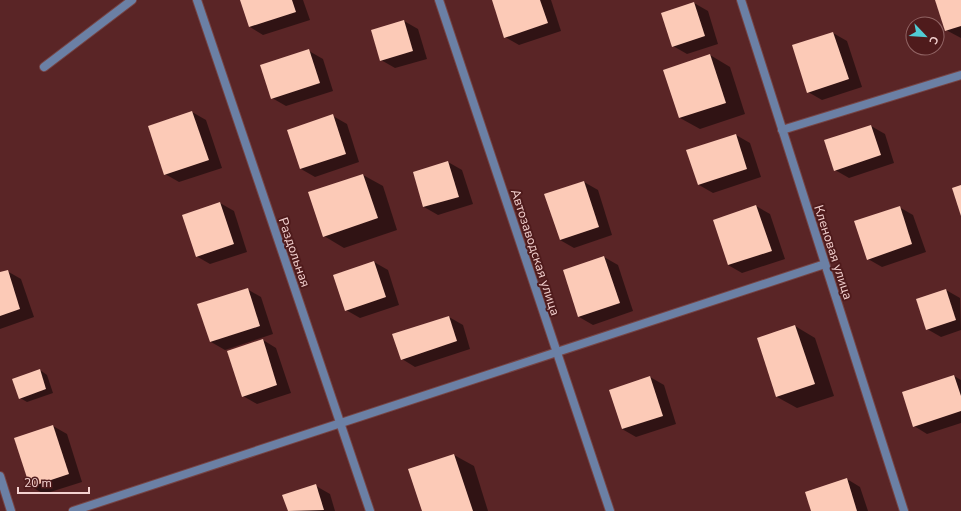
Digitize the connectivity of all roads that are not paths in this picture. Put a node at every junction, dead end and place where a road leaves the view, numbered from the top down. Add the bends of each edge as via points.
1 (132, 0) edge
2 (197, 0) edge
3 (439, 0) edge
4 (741, 0) edge
5 (44, 67) dead end
6 (961, 75) edge
7 (782, 130) junction
8 (825, 264) junction
9 (557, 352) junction
10 (341, 423) junction
11 (0, 476) edge
12 (11, 511) edge
13 (73, 511) edge
14 (370, 511) edge
15 (610, 511) edge
16 (904, 511) edge

1 - 5 street
2 - 10 street, Раздольная
3 - 9 street, Автозаводская улица
4 - 7 street, Кленовая улица
6 - 7 street
7 - 8 street, Кленовая улица
8 - 9 street
8 - 16 street, Кленовая улица
9 - 10 street
9 - 15 street, Автозаводская улица
10 - 13 street
10 - 14 street, Раздольная
11 - 12 street

